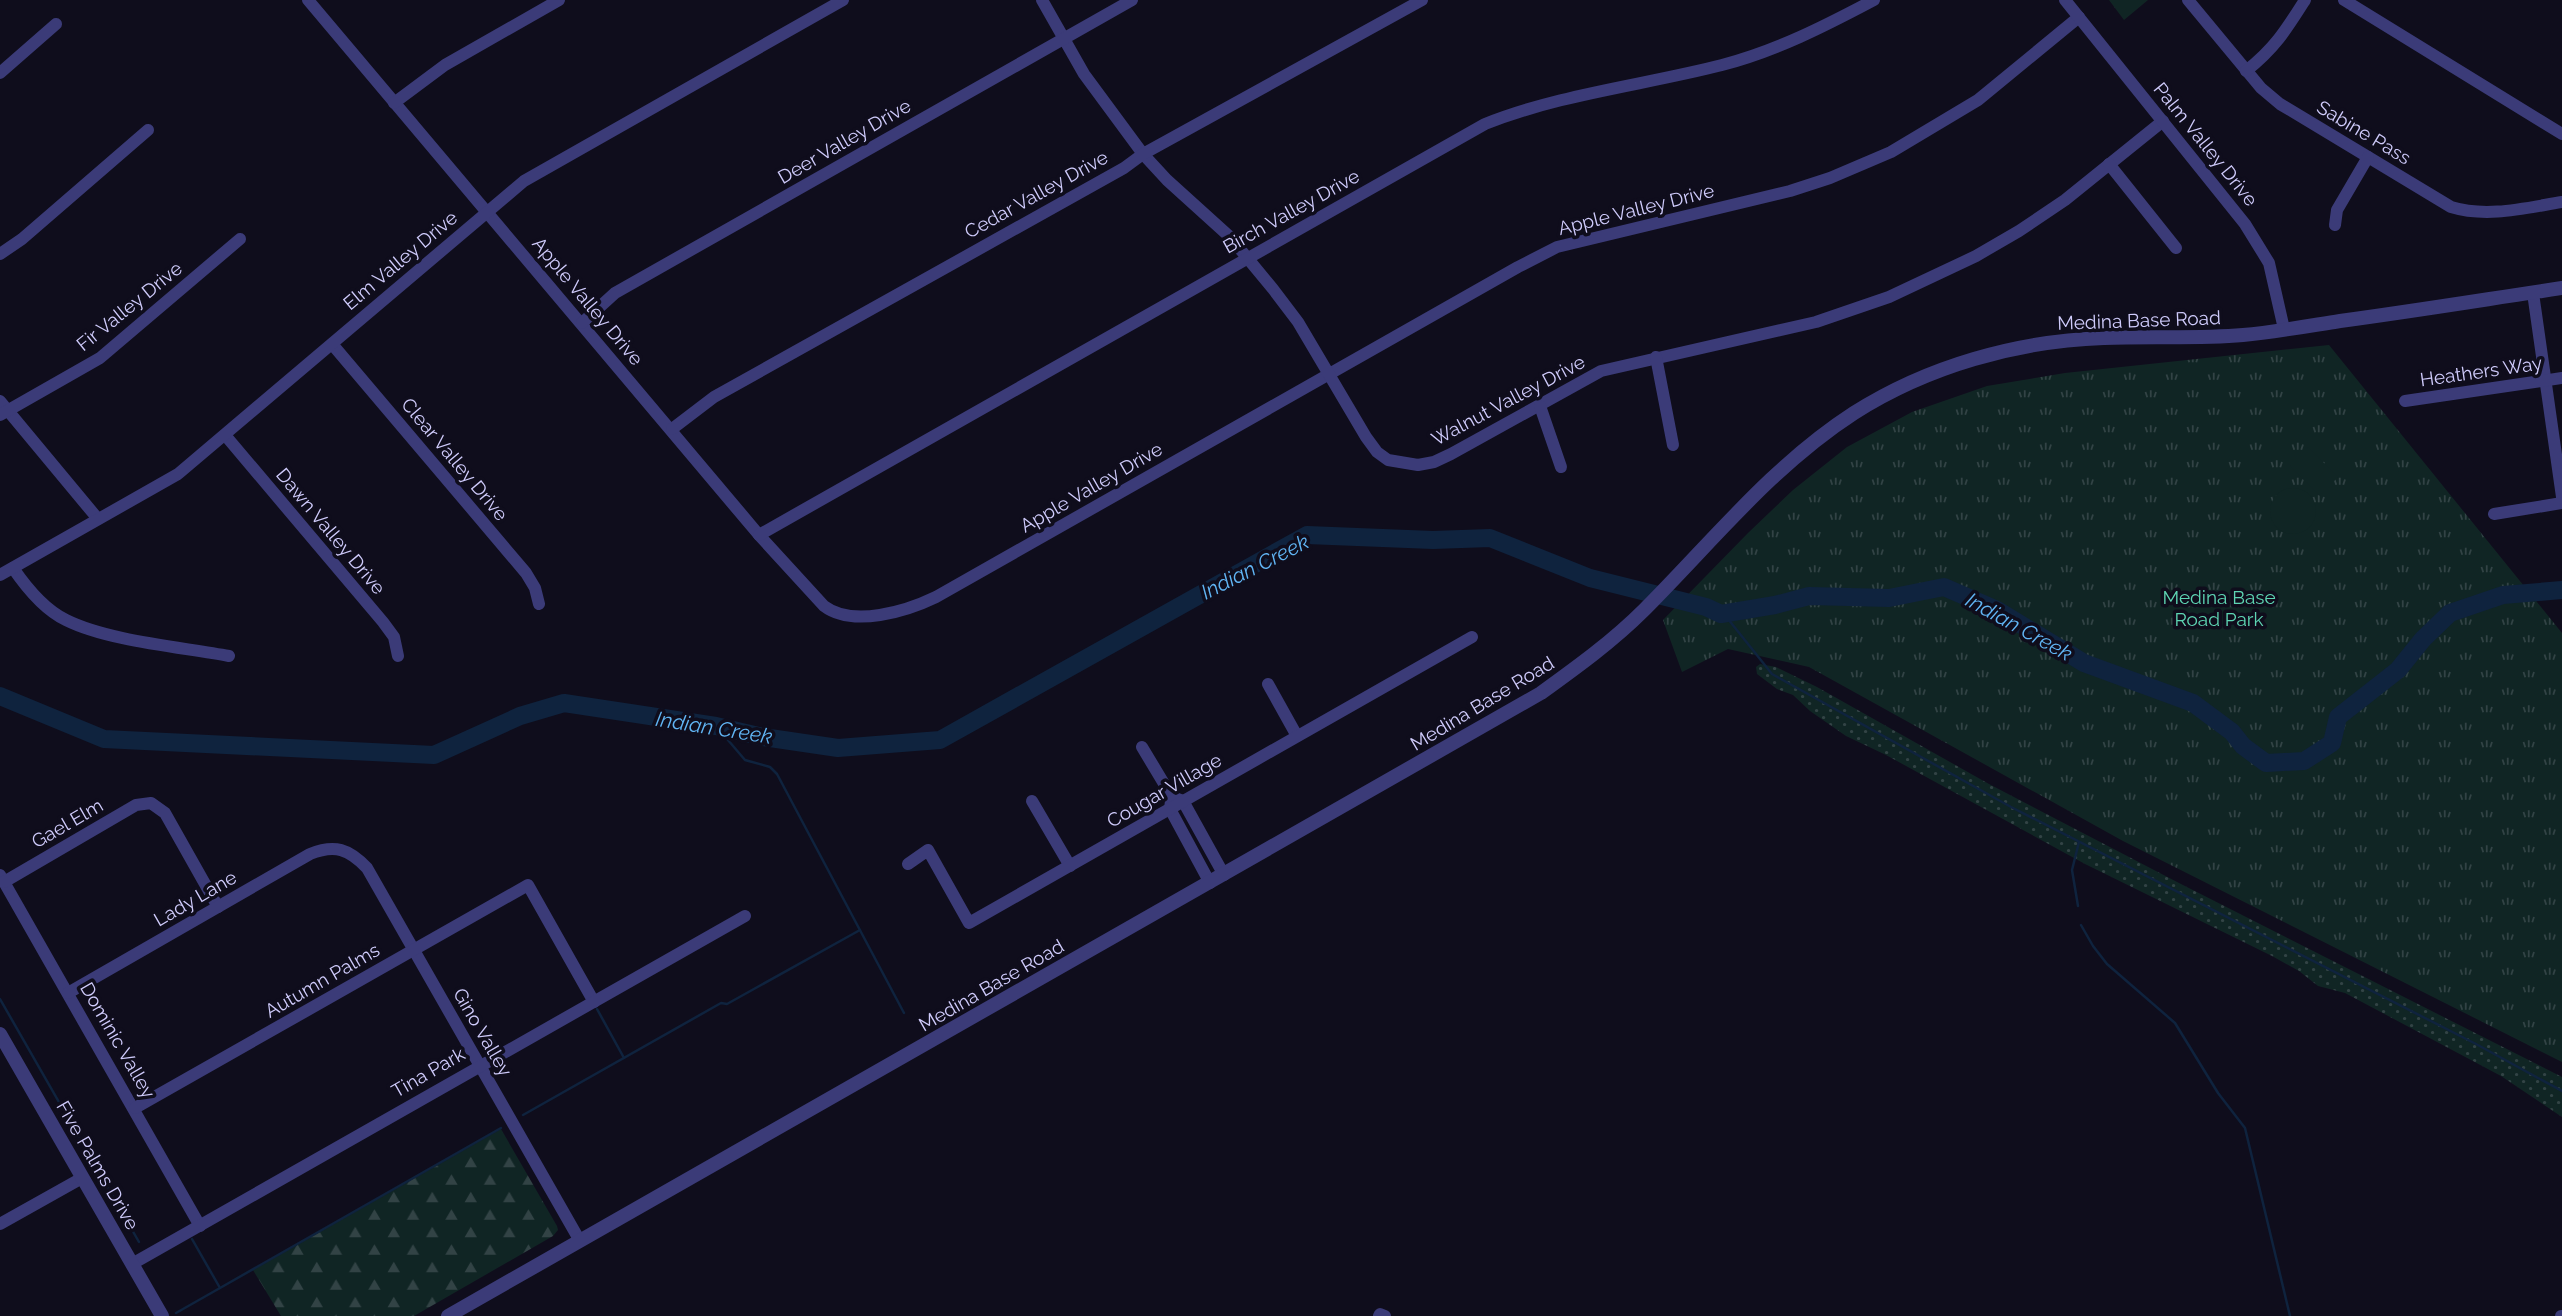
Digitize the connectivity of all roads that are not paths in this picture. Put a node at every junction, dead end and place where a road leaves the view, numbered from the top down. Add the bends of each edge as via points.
1 (308, 0) edge
2 (559, 0) edge
3 (843, 0) edge
4 (1042, 0) edge
5 (1132, 0) edge
6 (1422, 0) edge
7 (1874, 0) edge
8 (2064, 0) edge
9 (2188, 0) edge
10 (2305, 0) edge
11 (2344, 0) edge
12 (2079, 17) junction
13 (56, 24) dead end
14 (1064, 38) junction
15 (2246, 71) junction
16 (0, 73) edge
17 (394, 103) junction
18 (2163, 121) junction
19 (148, 130) dead end
20 (2562, 134) edge
21 (1143, 154) junction
22 (2368, 157) junction
23 (2109, 164) junction
24 (2562, 202) edge
25 (488, 211) junction
26 (2335, 225) dead end
27 (240, 239) dead end
28 (2176, 248) dead end
29 (0, 254) edge
30 (1248, 258) junction
31 (2562, 288) edge
32 (2533, 293) junction
33 (582, 323) junction
34 (2284, 329) junction
35 (332, 344) junction
36 (1656, 357) junction
37 (1329, 374) junction
38 (2562, 378) edge
39 (2545, 381) junction
40 (2404, 401) dead end
41 (1540, 406) junction
42 (3, 409) edge
43 (672, 429) junction
44 (225, 435) junction
45 (1673, 445) dead end
46 (1561, 467) dead end
47 (2562, 498) edge
48 (2562, 503) edge
49 (2494, 514) dead end
50 (99, 519) junction
51 (760, 535) junction
52 (13, 568) junction
53 (0, 575) edge
54 (539, 604) dead end
55 (1472, 637) dead end
56 (229, 656) dead end
57 (398, 656) dead end
58 (1268, 684) dead end
59 (1297, 736) junction
60 (1142, 747) dead end
61 (1032, 801) dead end
62 (1175, 802) junction
63 (345, 851) joint
64 (908, 864) dead end
65 (1070, 866) junction
66 (1224, 875) junction
67 (2, 878) edge
68 (1210, 883) junction
69 (218, 907) junction
70 (745, 916) dead end
71 (414, 950) junction
72 (68, 993) junction
73 (594, 1002) junction
74 (0, 1034) edge
75 (6, 1058) edge
76 (479, 1065) junction
77 (135, 1108) junction
78 (82, 1178) junction
79 (0, 1224) edge
80 (200, 1226) junction
81 (580, 1241) junction
82 (132, 1264) junction
83 (162, 1316) edge
84 (448, 1316) edge

1 - 17 street, Apple Valley Drive
2 - 17 street via 445,65
3 - 25 street, Elm Valley Drive via 524,181
4 - 14 street, Walnut Valley Drive
5 - 14 street, Deer Valley Drive
6 - 21 street, Cedar Valley Drive
7 - 30 street, Birch Valley Drive via 1796,40 1724,65 1533,107 1485,124
8 - 12 street, Palm Valley Drive
9 - 15 street, Sabine Pass
10 - 15 street via 2283,35
11 - 20 street
12 - 18 street, Palm Valley Drive
12 - 37 street, Apple Valley Drive via 1978,100 1891,152 1780,194 1557,247
13 - 16 street
14 - 21 street, Walnut Valley Drive via 1101,99
14 - 33 street, Deer Valley Drive via 615,293
15 - 22 street, Sabine Pass via 2280,104
17 - 25 street, Apple Valley Drive
18 - 23 street, Walnut Valley Drive
18 - 34 street, Palm Valley Drive via 2263,251
19 - 29 street
21 - 30 street, Walnut Valley Drive
21 - 43 street, Cedar Valley Drive via 715,397
22 - 24 street, Sabine Pass via 2467,212
22 - 26 street via 2337,210
23 - 28 street
23 - 36 street, Walnut Valley Drive via 2019,231 1889,297 1816,322
25 - 33 street, Apple Valley Drive
25 - 35 street, Elm Valley Drive
27 - 42 street, Fir Valley Drive via 100,358
30 - 37 street, Walnut Valley Drive via 1298,322
30 - 51 street, Birch Valley Drive
31 - 32 street, Medina Base Road
32 - 34 street, Medina Base Road
32 - 39 street
33 - 43 street, Apple Valley Drive
34 - 66 street, Medina Base Road via 2215,337 2061,341 2005,351 1932,373 1895,390 1798,453 1602,649 1541,693
35 - 44 street, Elm Valley Drive
35 - 54 street, Clear Valley Drive via 526,573
36 - 41 street, Walnut Valley Drive via 1601,371
36 - 45 street
37 - 41 street, Walnut Valley Drive via 1377,452 1403,463 1434,462
37 - 51 street, Apple Valley Drive via 914,608 850,617 833,613
38 - 39 street, Heathers Way
39 - 40 street, Heathers Way
39 - 47 street
41 - 46 street
42 - 50 street
43 - 51 street, Apple Valley Drive
44 - 50 street, Elm Valley Drive via 178,474
44 - 57 street, Dawn Valley Drive via 383,622 394,637
48 - 49 street
50 - 52 street, Elm Valley Drive
52 - 53 street, Elm Valley Drive
52 - 56 street via 36,596 64,619 126,638
55 - 59 street, Cougar Village
58 - 59 street
59 - 62 street, Cougar Village
60 - 62 street
61 - 65 street
62 - 65 street, Cougar Village
62 - 66 street
62 - 68 street
63 - 69 street, Lady Lane via 310,854
63 - 71 street, Gino Valley via 367,868
64 - 65 street, Cougar Village via 928,850 969,923
66 - 68 street, Medina Base Road
67 - 69 street, Gael Elm via 136,805 151,803 165,814
67 - 72 street, Dominic Valley
68 - 81 street, Medina Base Road
69 - 72 street, Lady Lane
70 - 73 street, Tina Park
71 - 73 street, Autumn Palms via 528,885
71 - 76 street, Gino Valley
71 - 77 street, Autumn Palms
72 - 77 street, Dominic Valley
73 - 76 street, Tina Park
74 - 75 street, Five Palms Drive
75 - 78 street, Five Palms Drive
76 - 80 street, Tina Park
76 - 81 street, Gino Valley
77 - 80 street, Dominic Valley
78 - 79 street
78 - 82 street, Five Palms Drive
80 - 82 street, Tina Park
81 - 84 street, Medina Base Road
82 - 83 street, Five Palms Drive

